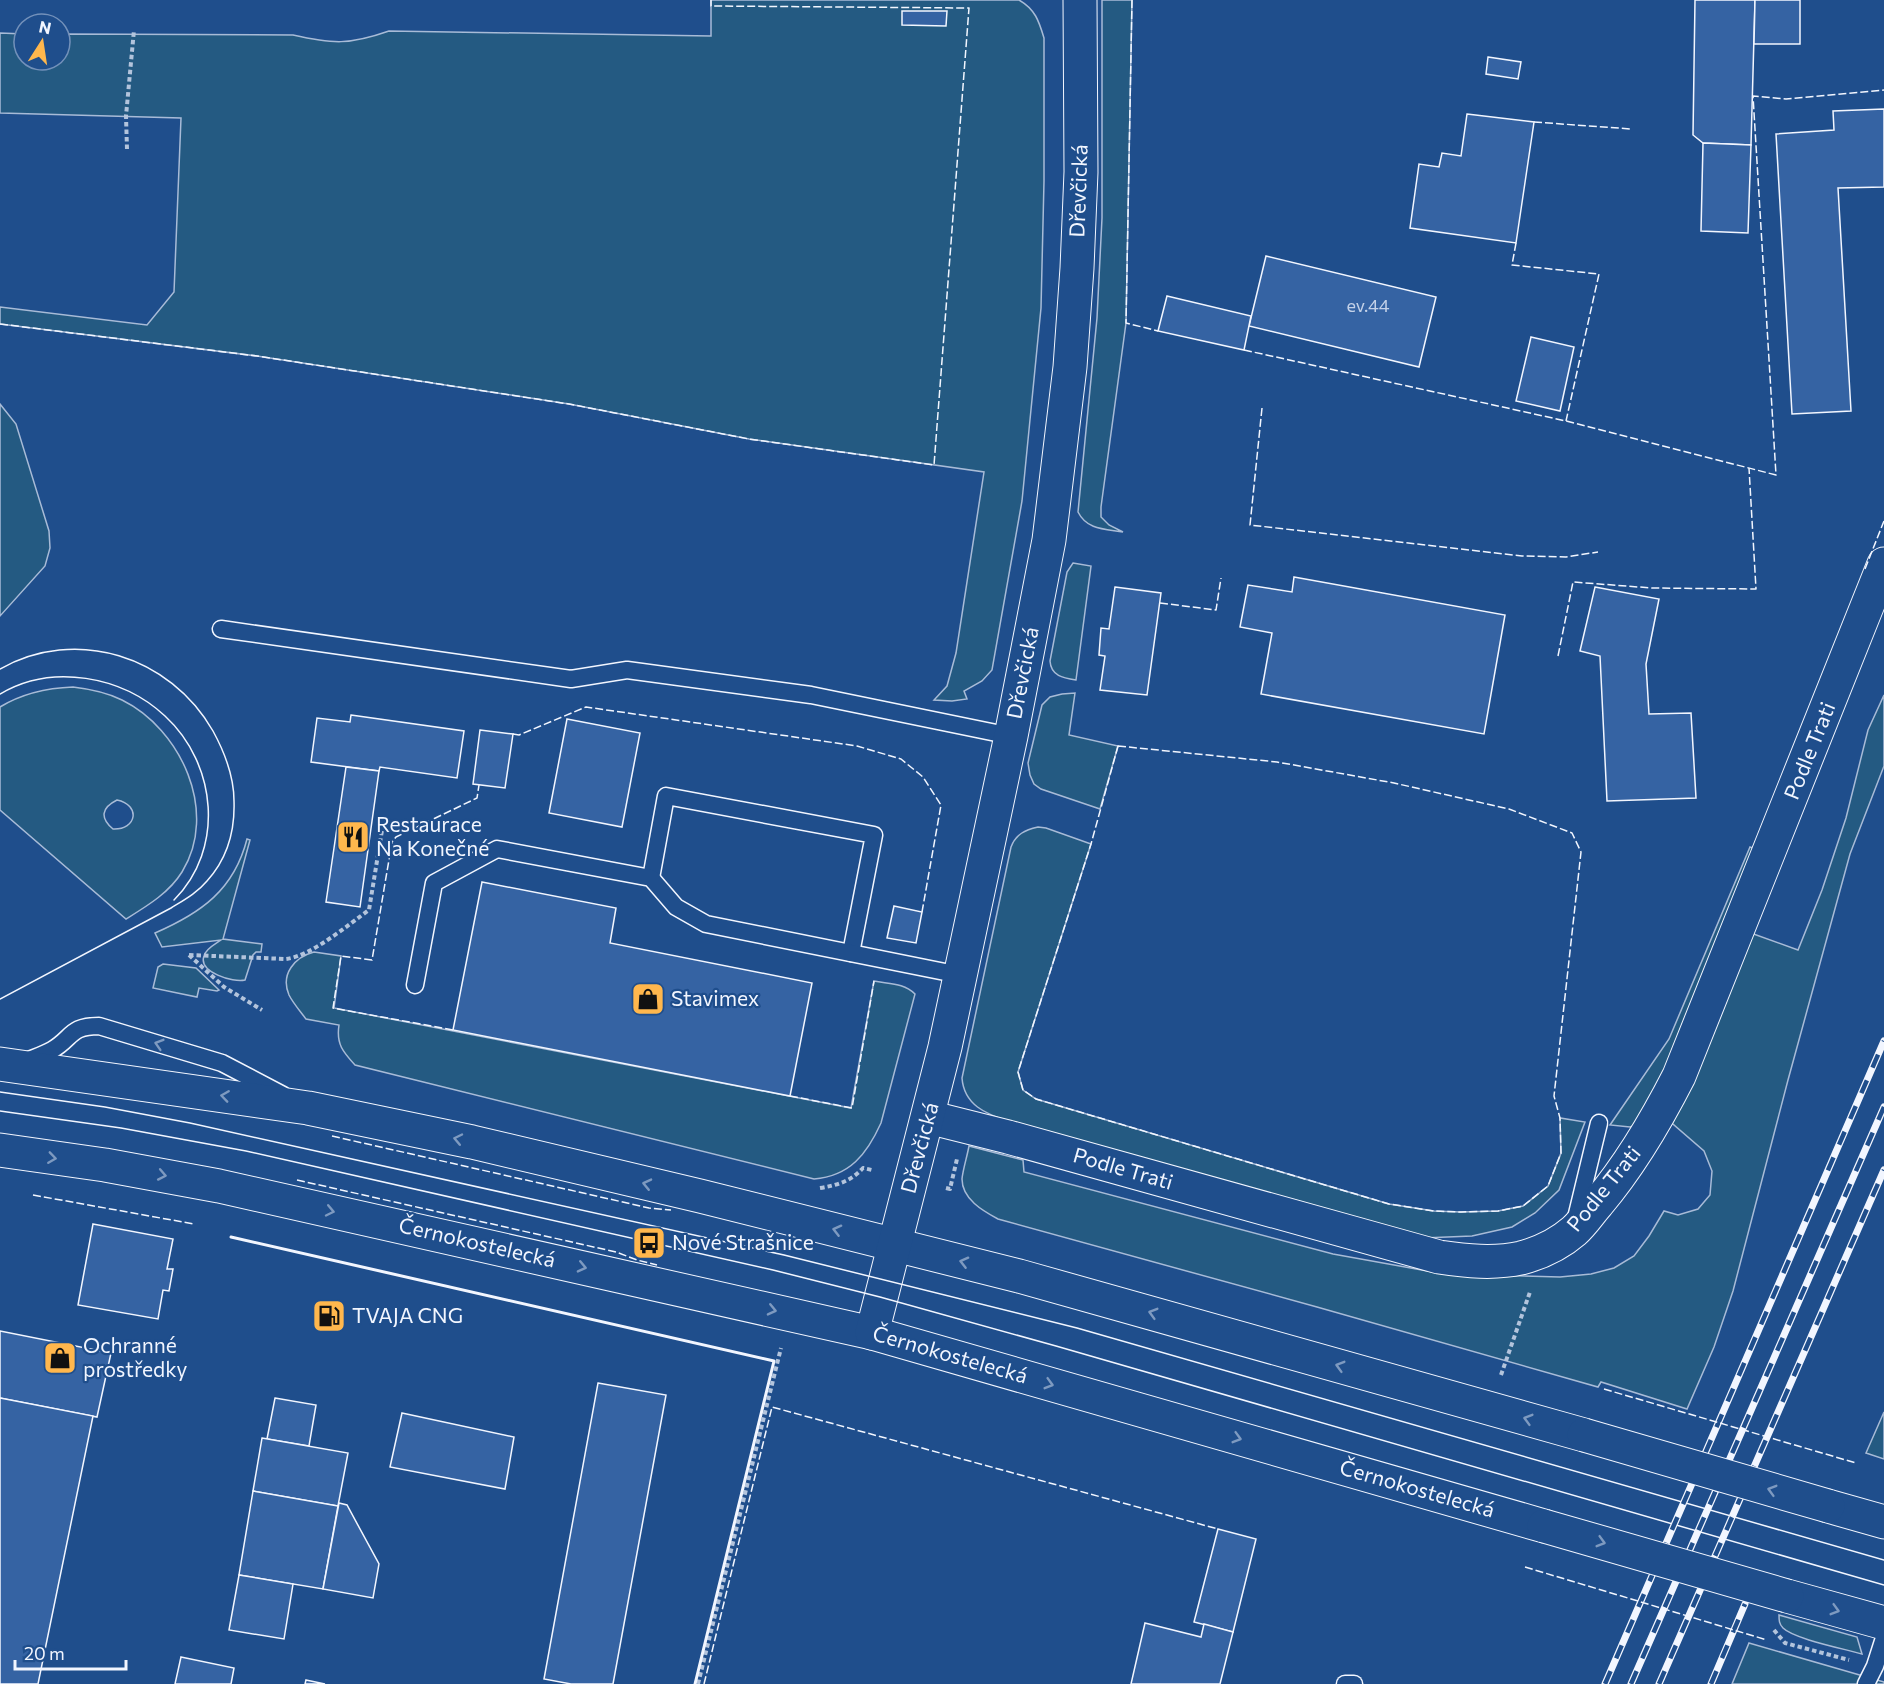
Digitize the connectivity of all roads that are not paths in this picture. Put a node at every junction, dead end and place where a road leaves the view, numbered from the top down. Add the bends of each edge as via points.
1 (1080, 0) edge
2 (1884, 564) edge
3 (221, 629) dead end
4 (1011, 736) junction
5 (651, 878) junction
6 (851, 953) junction
7 (960, 975) junction
8 (415, 985) dead end
9 (7, 1065) edge
10 (308, 1108) junction
11 (928, 1117) junction
12 (1599, 1124) dead end
13 (0, 1150) edge
14 (1574, 1231) junction
15 (894, 1245) junction
16 (872, 1333) junction
17 (1884, 1522) edge
18 (1884, 1623) edge
19 (1884, 1638) edge
20 (1345, 1684) edge
21 (1354, 1684) edge
22 (1866, 1684) edge

1 - 4 main road, Dřevčická via 1081,172 1071,367 1049,540
2 - 14 main road, Podle Trati via 1679,1076 1630,1160
3 - 4 lane via 572,679 627,670 811,695
4 - 7 main road, Dřevčická
5 - 6 lane via 675,907 706,924
5 - 6 lane via 666,796 874,835
5 - 8 lane via 497,849 434,883
6 - 7 lane
7 - 11 main road, Dřevčická
10 -> 9 main road
10 -> 9 lane via 222,1064 99,1026 79,1028 54,1049
15 -> 10 main road via 472,1143
11 - 14 main road, Podle Trati via 1439,1257 1489,1262 1520,1258 1544,1250
11 - 15 main road, Dřevčická
12 - 14 lane
13 -> 16 main road, Černokostelecká via 219,1186
15 - 16 main road, Dřevčická
17 -> 15 main road, bridge via 1031,1279
16 -> 18 main road, Černokostelecká, bridge
19 - 22 lane
20 - 21 lane

